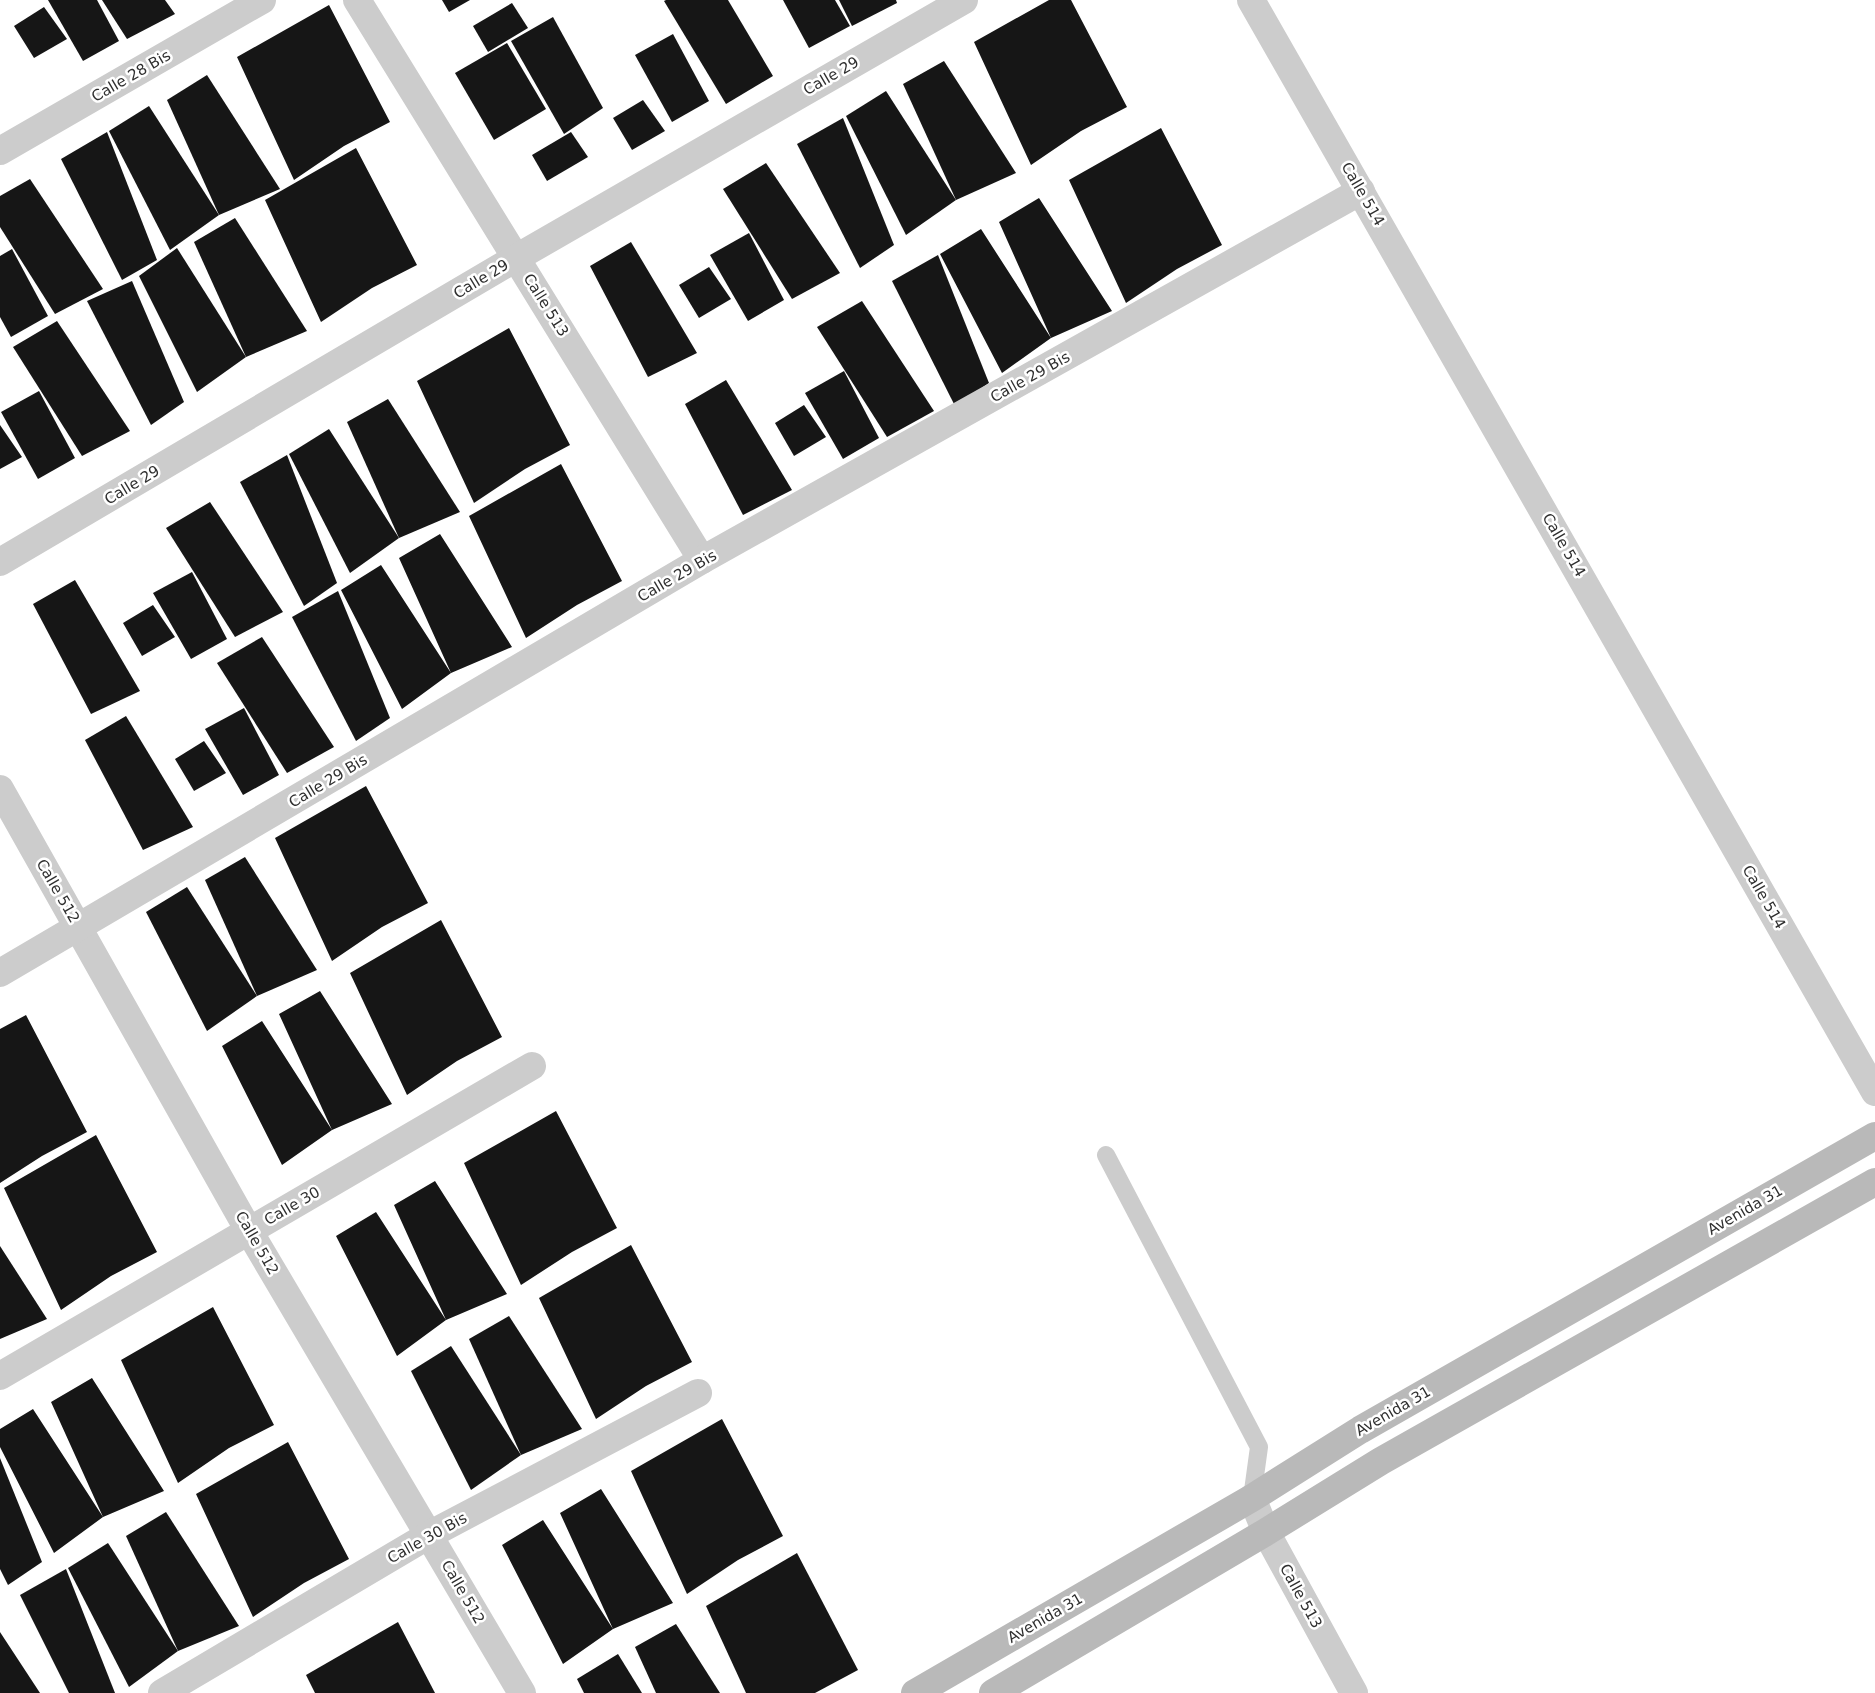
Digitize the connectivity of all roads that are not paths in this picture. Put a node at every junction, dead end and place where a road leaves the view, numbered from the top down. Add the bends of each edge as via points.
1 (262, 0) edge
2 (357, 0) edge
3 (964, 0) edge
4 (1251, 0) edge
5 (0, 151) edge
6 (1361, 191) junction
7 (516, 258) junction
8 (702, 560) junction
9 (0, 562) edge
10 (0, 789) edge
11 (80, 928) junction
12 (0, 973) edge
13 (532, 1066) dead end
14 (1875, 1092) edge
15 (1875, 1136) edge
16 (1106, 1155) dead end
17 (1875, 1182) edge
18 (249, 1231) junction
19 (0, 1376) edge
20 (698, 1393) dead end
21 (1252, 1498) junction
22 (1266, 1532) junction
23 (429, 1535) junction
24 (162, 1693) edge
25 (522, 1693) edge
26 (915, 1693) edge
27 (993, 1693) edge
28 (1354, 1693) edge

1 - 5 street, Calle 28 Bis
2 - 7 street, Calle 513
3 - 7 street, Calle 29
4 - 6 street, Calle 514
6 - 8 street, Calle 29 Bis
6 - 14 street, Calle 514
7 - 8 street, Calle 513
7 - 9 street, Calle 29
8 - 11 street, Calle 29 Bis
10 - 11 street, Calle 512
11 - 12 street, Calle 29 Bis
11 - 18 street, Calle 512
13 - 18 street, Calle 30
15 - 21 street, Avenida 31 via 1368,1425
16 - 21 lane via 1259,1447
17 - 22 street via 1381,1462
18 - 19 street, Calle 30
18 - 23 street, Calle 512
20 - 23 street, Calle 30 Bis
21 - 22 street, Calle 513
21 - 26 street, Avenida 31
22 - 27 street
22 - 28 street, Calle 513
23 - 24 street, Calle 30 Bis
23 - 25 street, Calle 512

